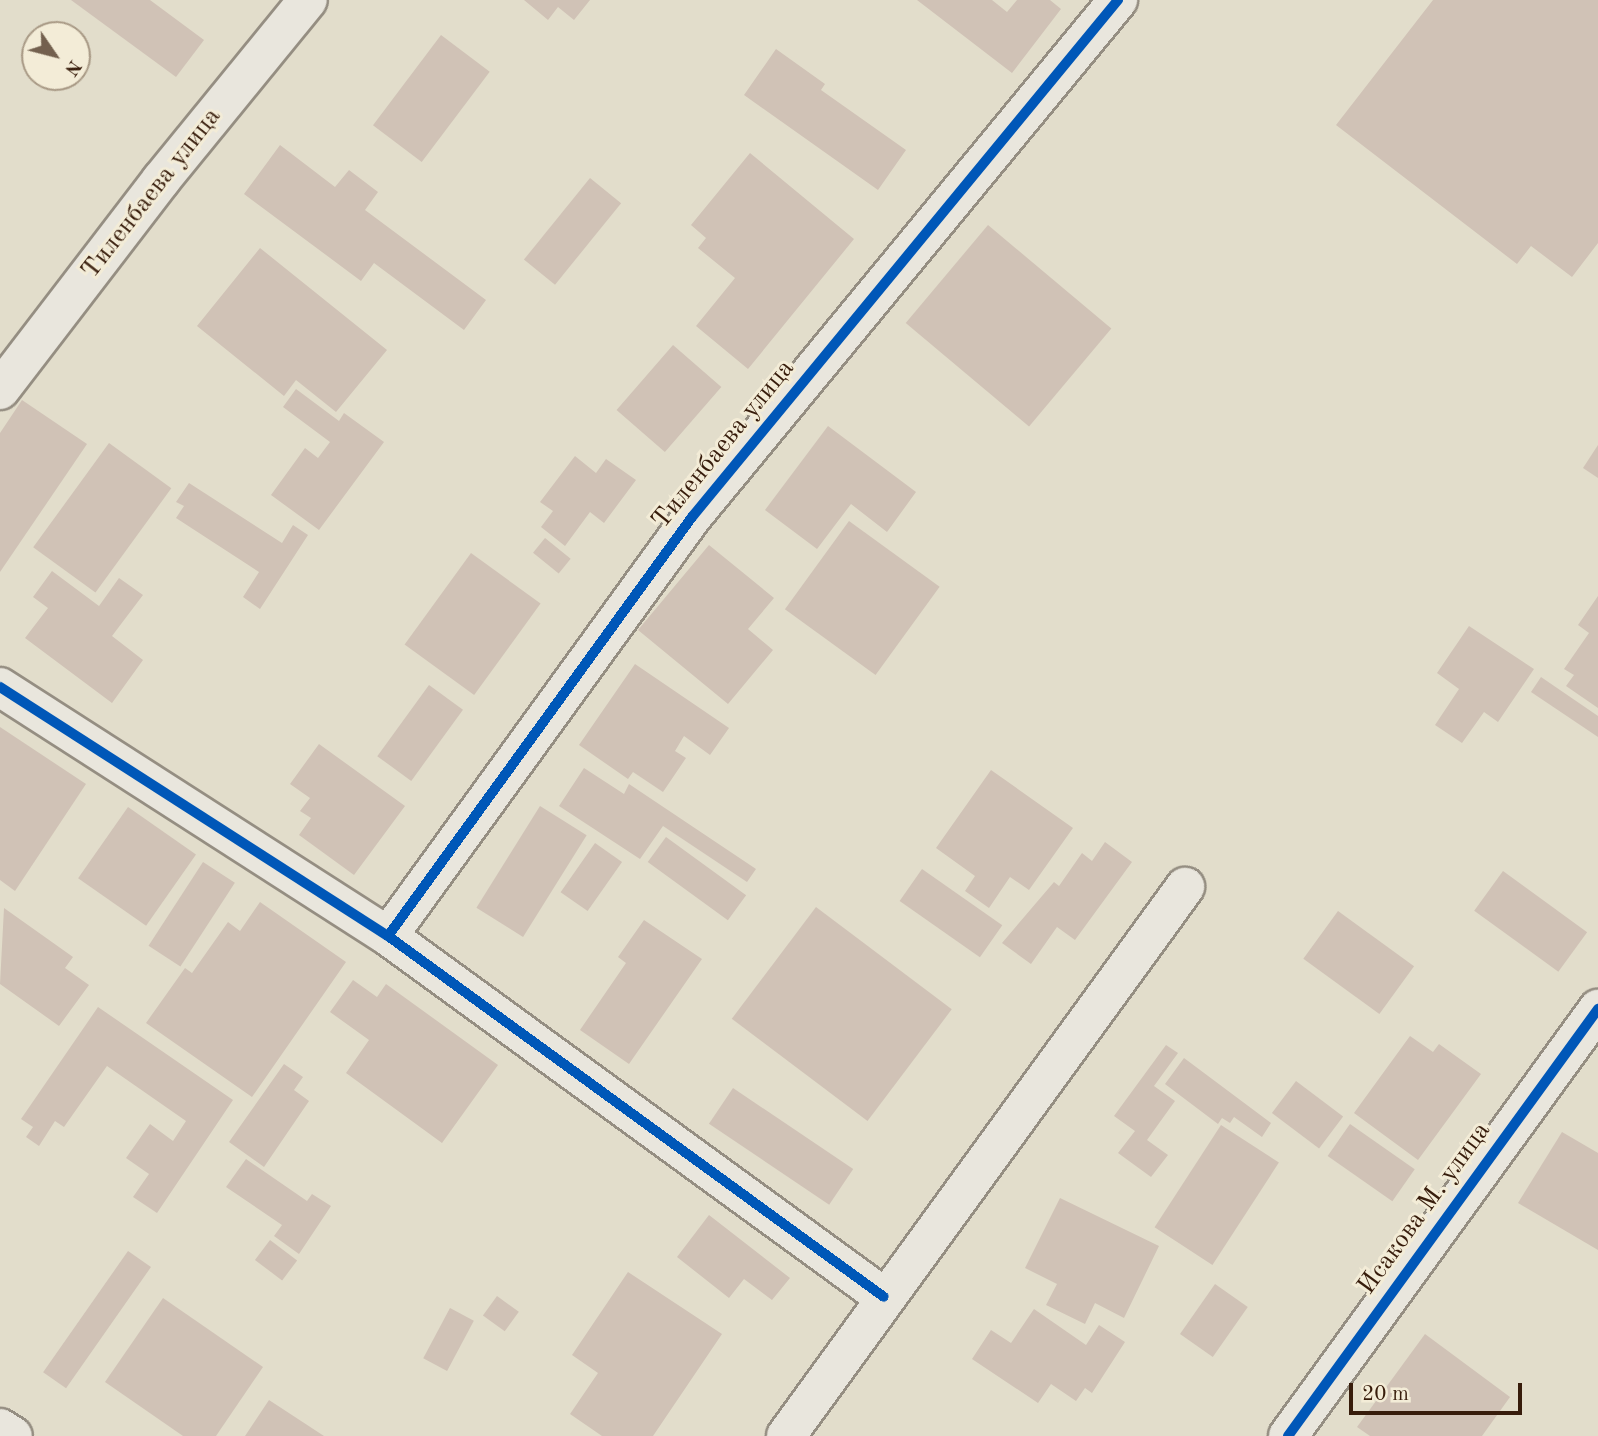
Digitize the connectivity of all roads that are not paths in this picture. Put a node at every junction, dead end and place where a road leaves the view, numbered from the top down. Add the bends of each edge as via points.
1 (308, 0) edge
2 (1118, 0) edge
3 (0, 390) edge
4 (0, 687) edge
5 (1185, 887) dead end
6 (388, 936) junction
7 (1598, 1009) edge
8 (884, 1297) junction
9 (0, 1428) edge
10 (13, 1436) edge
11 (786, 1436) edge
12 (1288, 1436) edge

1 - 3 street, Тиленбаева улица via 161,180
2 - 6 street, Тиленбаева улица via 692,517
4 - 6 street
5 - 8 street
6 - 8 street
7 - 12 street, Исакова М. улица
8 - 11 street
9 - 10 street

